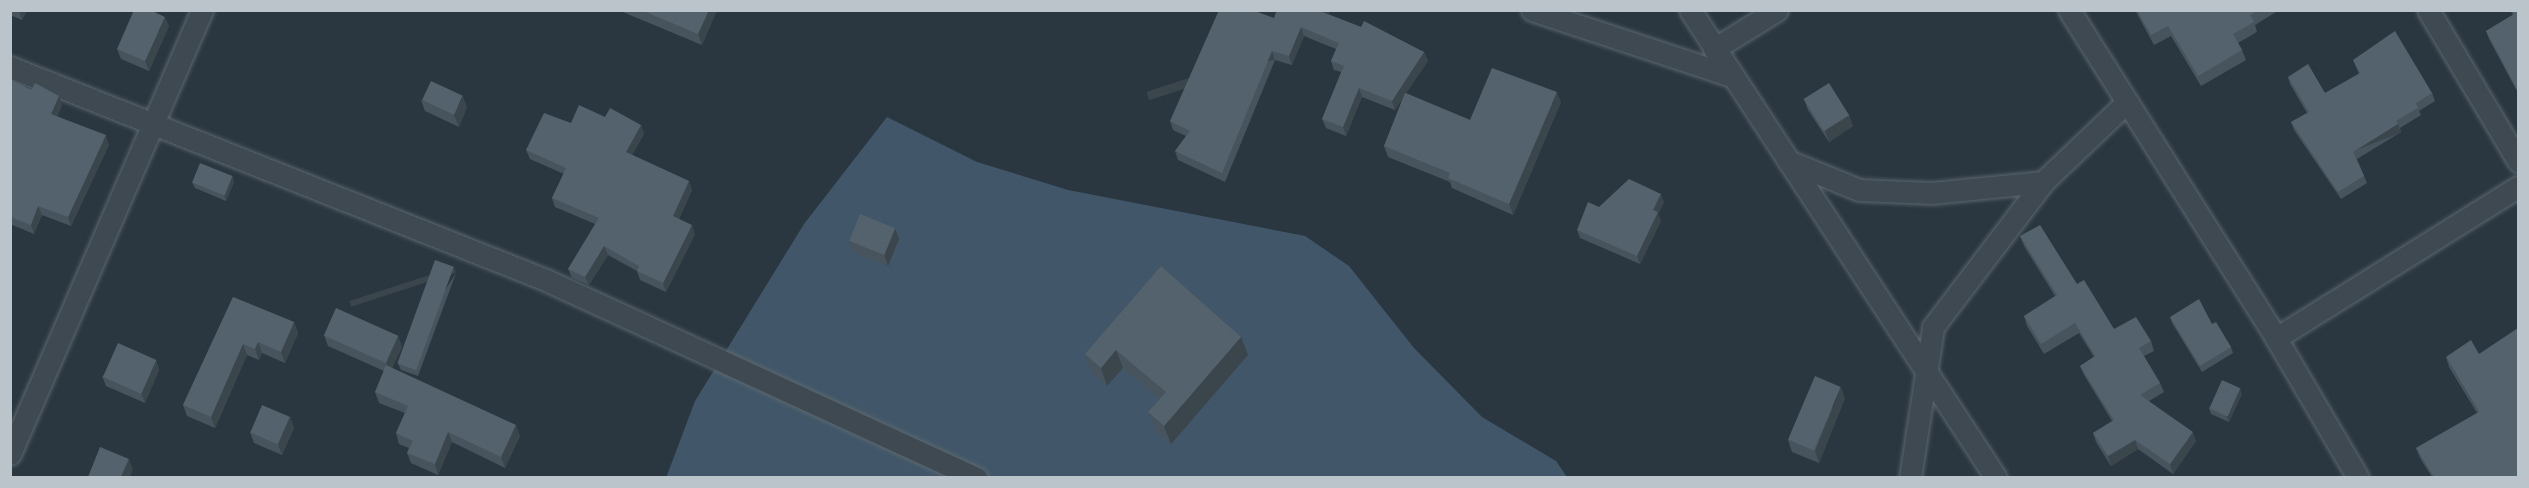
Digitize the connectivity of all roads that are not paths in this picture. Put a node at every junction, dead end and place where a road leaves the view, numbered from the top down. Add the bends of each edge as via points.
1 (202, 10) edge
2 (1532, 10) edge
3 (1689, 10) edge
4 (1777, 10) edge
5 (2069, 10) edge
6 (2428, 10) edge
7 (1714, 49) junction
8 (10, 67) edge
9 (1732, 76) junction
10 (2127, 102) junction
11 (152, 122) junction
12 (1788, 161) junction
13 (2518, 161) edge
14 (2043, 182) junction
15 (2518, 187) edge
16 (2276, 338) junction
17 (1925, 370) junction
18 (10, 454) edge
19 (2347, 459) junction
20 (977, 477) edge
21 (1910, 477) edge
22 (1996, 477) edge
23 (2336, 477) edge
24 (2358, 477) edge

1 - 11 street
2 - 9 street
3 - 7 street
4 - 7 street
5 - 10 street
6 - 13 street
7 - 9 street
8 - 11 street
9 - 12 street
10 - 14 street
10 - 16 street
11 - 18 street
11 - 20 street via 546,280
12 - 14 street via 1859,190 1932,193
12 - 17 street
14 - 17 street via 1933,327
15 - 16 street
16 - 19 street
17 - 21 street
17 - 22 street
19 - 23 street
19 - 24 street

